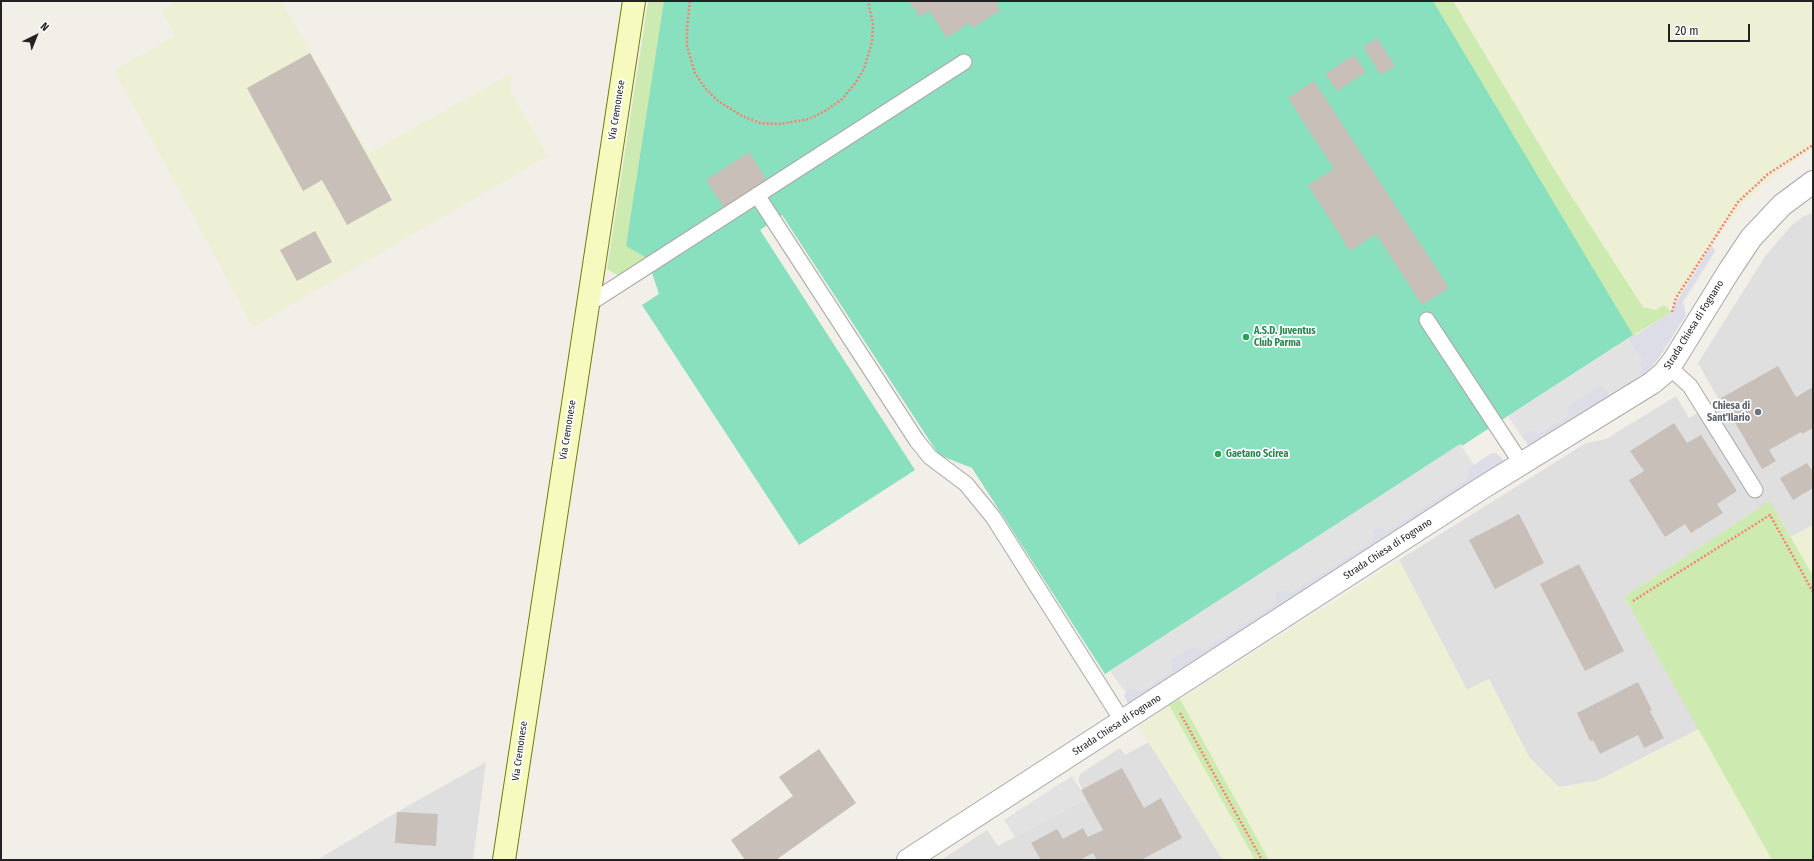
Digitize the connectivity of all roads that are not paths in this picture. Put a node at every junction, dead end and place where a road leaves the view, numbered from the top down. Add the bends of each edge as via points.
1 (634, 1) edge
2 (964, 62) dead end
3 (1813, 182) edge
4 (1813, 193) edge
5 (758, 195) junction
6 (1792, 197) junction
7 (587, 306) junction
8 (1427, 320) dead end
9 (1669, 367) junction
10 (1521, 462) junction
11 (1755, 490) dead end
12 (1123, 722) junction
13 (504, 860) edge
14 (908, 860) edge

1 - 7 main road, Via Cremonese
2 - 5 lane
3 - 6 street, Strada Chiesa di Fognano
4 - 6 street
5 - 7 lane
5 - 12 lane via 917,441 930,457 966,484 993,517
6 - 9 street, Strada Chiesa di Fognano via 1773,213 1748,243
7 - 13 main road, Via Cremonese
8 - 10 lane
9 - 10 street, Strada Chiesa di Fognano via 1652,384
9 - 11 lane via 1690,386
10 - 12 street, Strada Chiesa di Fognano
12 - 14 street, Strada Chiesa di Fognano

